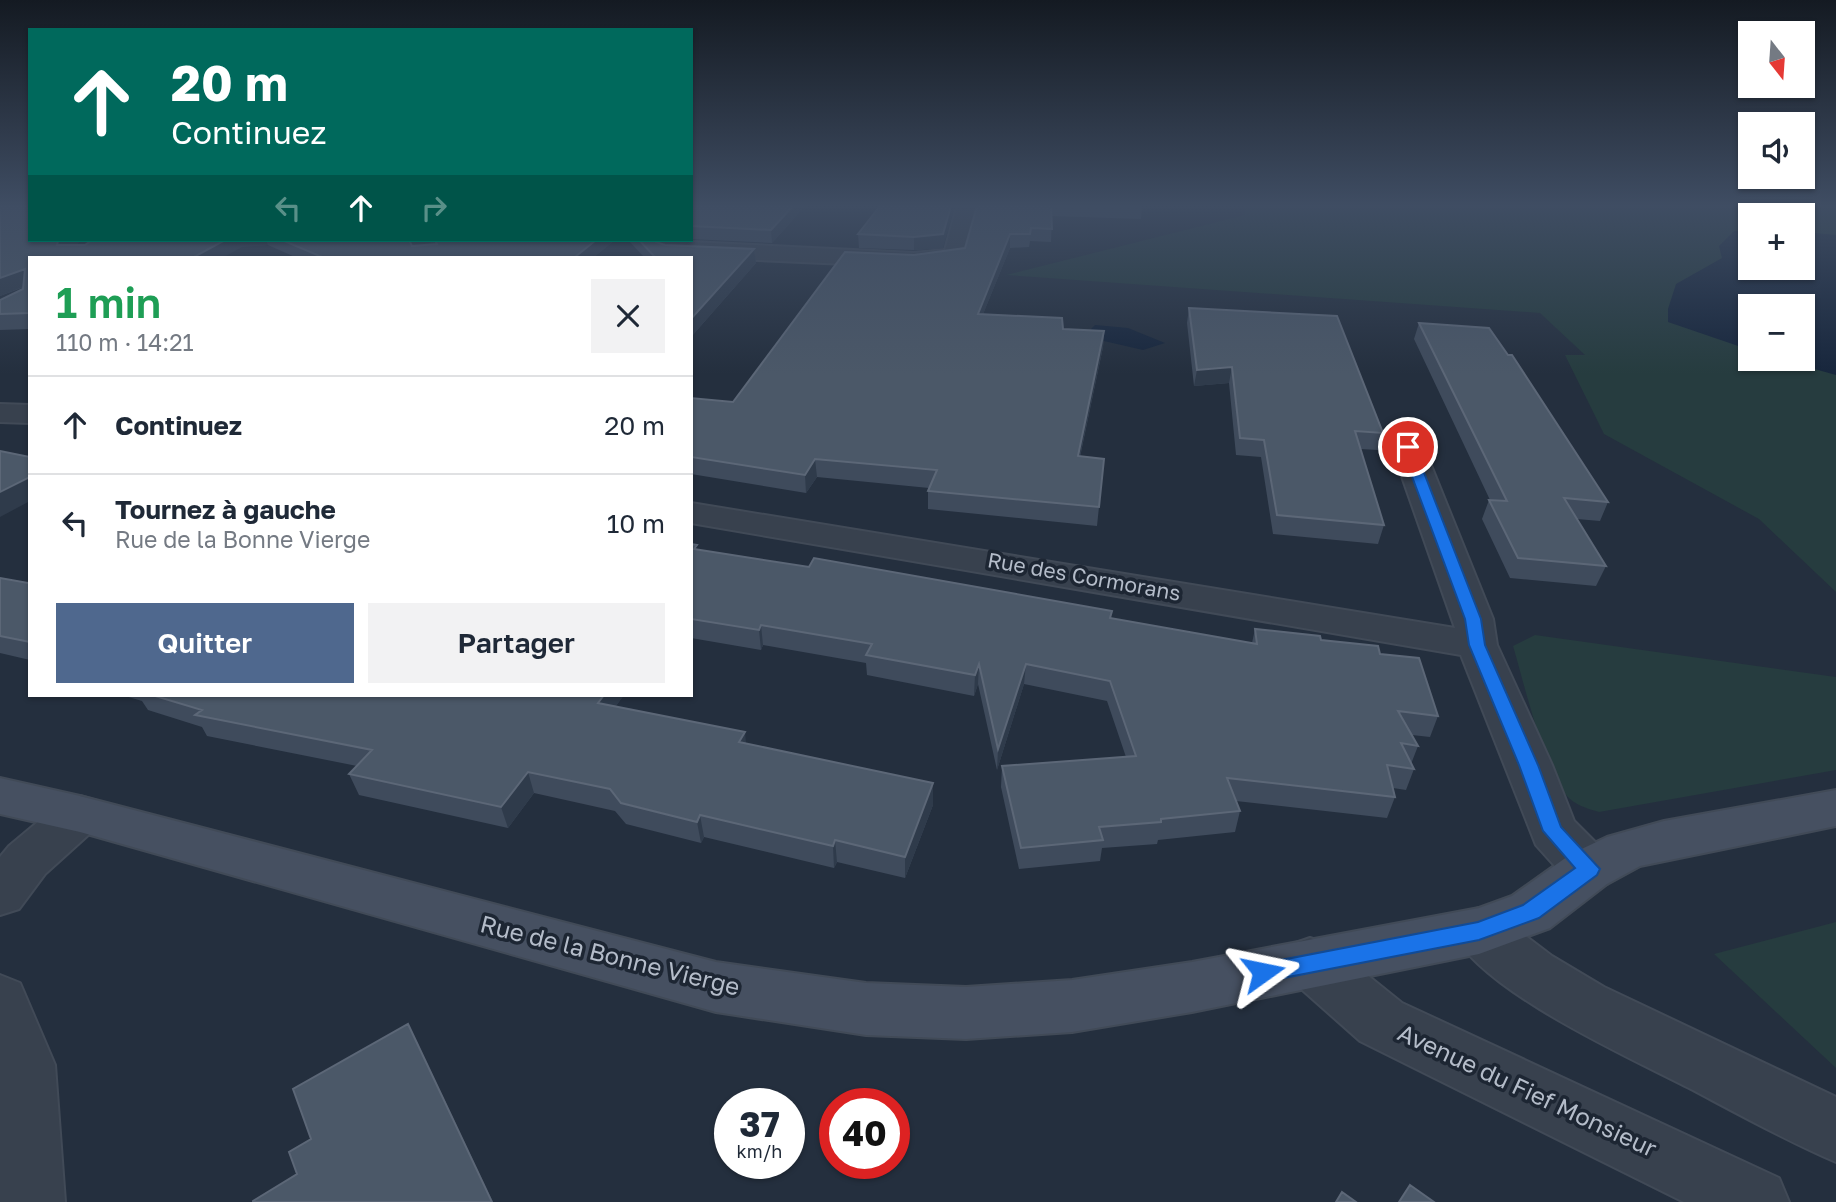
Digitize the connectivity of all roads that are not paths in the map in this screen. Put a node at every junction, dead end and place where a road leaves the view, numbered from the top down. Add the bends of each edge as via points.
1 (0, 413) edge
2 (28, 414) edge
3 (1408, 447) dead end
4 (693, 513) edge
5 (1477, 645) junction
6 (0, 796) edge
7 (1836, 808) edge
8 (80, 814) junction
9 (1589, 869) junction
10 (0, 894) edge
11 (1479, 931) junction
12 (1310, 962) junction
13 (0, 1001) edge
14 (1836, 1130) edge
15 (31, 1202) edge
16 (1755, 1202) edge

1 - 2 street
3 - 5 street via 1473,619
4 - 5 street, Rue des Cormorans
5 - 9 street via 1553,831
6 - 8 street, Rue de la Bonne Vierge
7 - 9 street, Rue de la Bonne Vierge via 1664,839
8 - 10 street via 27,860
8 - 12 street, Rue de la Bonne Vierge via 716,987 866,1009 966,1013 1072,1006
9 - 11 street, Rue de la Bonne Vierge via 1531,912
11 - 12 street, Rue de la Bonne Vierge
11 - 14 street via 1532,973 1584,1005
12 - 16 street, Avenue du Fief Monsieur via 1381,1022
13 - 15 street via 25,1065

